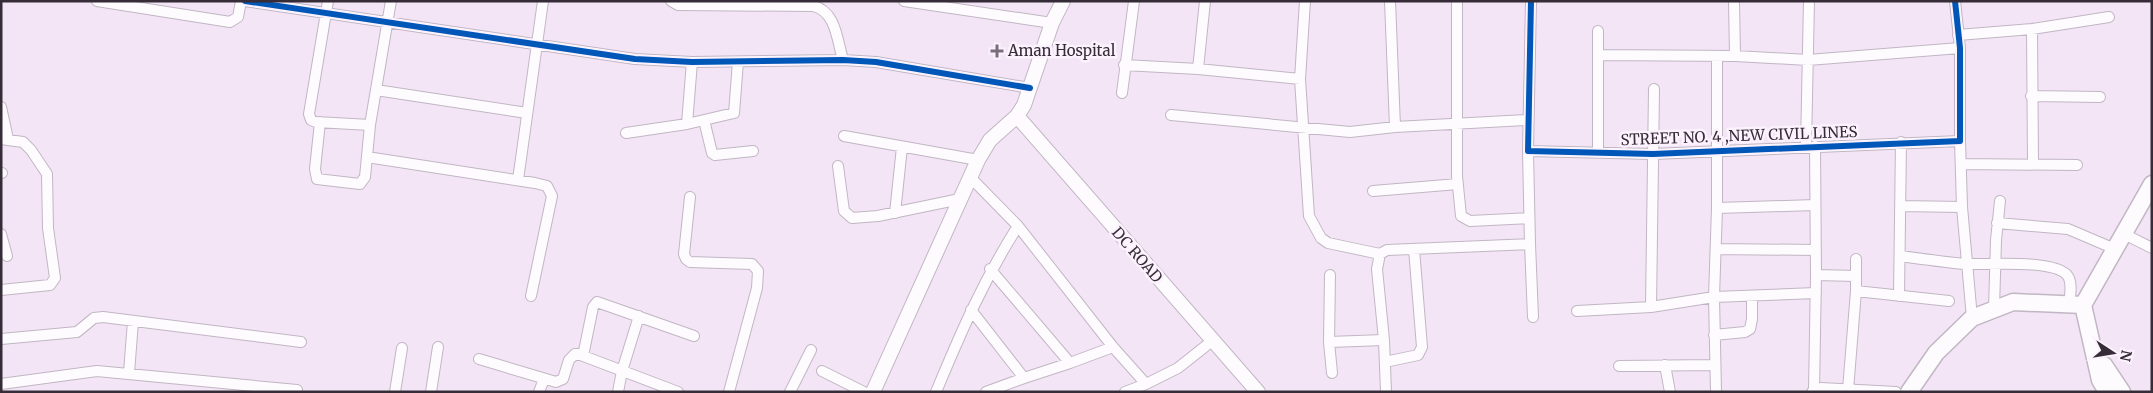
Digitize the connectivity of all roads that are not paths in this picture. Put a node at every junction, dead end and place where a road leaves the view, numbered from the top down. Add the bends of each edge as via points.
1 (97, 1) edge
2 (240, 1) edge
3 (245, 1) edge
4 (328, 1) edge
5 (390, 1) edge
6 (543, 1) edge
7 (671, 1) edge
8 (904, 1) edge
9 (1063, 1) edge
10 (1134, 1) edge
11 (1205, 1) edge
12 (1305, 1) edge
13 (1390, 1) edge
14 (1457, 1) edge
15 (1531, 1) edge
16 (1734, 1) edge
17 (1809, 1) edge
18 (1955, 1) edge
19 (721, 3) edge
20 (327, 13) junction
21 (2109, 17) dead end
22 (388, 21) junction
23 (1052, 23) junction
24 (2032, 29) junction
25 (1598, 32) dead end
26 (1958, 35) junction
27 (537, 46) junction
28 (1960, 48) junction
29 (1598, 55) junction
30 (1735, 56) junction
31 (1717, 57) junction
32 (843, 60) junction
33 (1808, 60) junction
34 (692, 62) junction
35 (738, 62) junction
36 (1124, 65) junction
37 (1198, 69) junction
38 (1300, 79) junction
39 (1030, 88) junction
40 (1654, 89) dead end
41 (376, 90) junction
42 (1122, 93) dead end
43 (2031, 96) junction
44 (2100, 98) dead end
45 (1, 107) edge
46 (527, 114) junction
47 (1017, 116) junction
48 (1171, 116) dead end
49 (704, 120) junction
50 (1527, 120) junction
51 (320, 122) junction
52 (1457, 123) junction
53 (687, 124) junction
54 (370, 126) junction
55 (1395, 127) junction
56 (1302, 128) junction
57 (626, 133) dead end
58 (844, 136) dead end
59 (5, 139) edge
60 (1960, 141) junction
61 (1901, 142) junction
62 (1811, 146) junction
63 (902, 147) junction
64 (753, 150) dead end
65 (1717, 150) junction
66 (1528, 151) junction
67 (1598, 153) junction
68 (1653, 154) junction
69 (367, 157) junction
70 (978, 160) junction
71 (1962, 164) junction
72 (2033, 164) junction
73 (2076, 165) dead end
74 (838, 166) dead end
75 (970, 177) junction
76 (518, 180) junction
77 (1458, 184) junction
78 (2152, 184) edge
79 (1373, 191) dead end
80 (690, 197) dead end
81 (960, 200) junction
82 (2000, 201) dead end
83 (1815, 205) junction
84 (1900, 206) junction
85 (1962, 207) junction
86 (1717, 208) junction
87 (895, 212) junction
88 (1529, 218) junction
89 (1997, 223) junction
90 (1018, 226) junction
91 (1, 234) edge
92 (2124, 234) junction
93 (1530, 244) junction
94 (2152, 248) edge
95 (1414, 249) junction
96 (1716, 249) junction
97 (2115, 249) junction
98 (1816, 250) junction
99 (1380, 254) junction
100 (7, 256) dead end
101 (1901, 256) junction
102 (1856, 259) dead end
103 (1995, 263) junction
104 (1967, 264) junction
105 (990, 269) junction
106 (1330, 275) dead end
107 (1816, 275) junction
108 (1856, 276) junction
109 (1, 290) edge
110 (1856, 291) junction
111 (1816, 294) junction
112 (531, 296) dead end
113 (1752, 296) junction
114 (1899, 296) junction
115 (1714, 297) junction
116 (1949, 301) dead end
117 (2076, 305) junction
118 (1651, 307) junction
119 (1994, 309) junction
120 (970, 310) junction
121 (1577, 311) dead end
122 (639, 316) junction
123 (1533, 317) dead end
124 (1972, 318) junction
125 (133, 321) junction
126 (1714, 334) junction
127 (694, 336) dead end
128 (1, 339) edge
129 (1384, 340) junction
130 (1212, 341) junction
131 (302, 342) dead end
132 (1329, 342) junction
133 (1113, 346) junction
134 (438, 347) dead end
135 (402, 348) dead end
136 (811, 350) dead end
137 (2094, 350) junction
138 (582, 356) junction
139 (479, 360) dead end
140 (1384, 362) junction
141 (1070, 363) junction
142 (1715, 364) junction
143 (1665, 365) junction
144 (1620, 366) dead end
145 (622, 371) junction
146 (822, 371) dead end
147 (129, 373) junction
148 (1332, 373) dead end
149 (1024, 378) junction
150 (544, 379) junction
151 (1, 384) edge
152 (1146, 384) junction
153 (297, 390) dead end
154 (1848, 390) junction
155 (1813, 391) edge
156 (395, 392) edge
157 (431, 392) edge
158 (539, 392) edge
159 (618, 392) edge
160 (678, 392) edge
161 (729, 392) edge
162 (790, 392) edge
163 (864, 392) edge
164 (872, 392) edge
165 (936, 392) edge
166 (986, 392) edge
167 (1125, 392) edge
168 (1258, 392) edge
169 (1386, 392) edge
170 (1670, 392) edge
171 (1716, 392) edge
172 (1896, 392) edge
173 (1909, 392) edge
174 (2107, 392) edge
175 (2122, 392) edge

1 - 2 street via 230,22 238,17
3 - 20 street
4 - 20 street
5 - 22 street
6 - 27 street
7 - 19 street via 678,6
8 - 23 street
9 - 23 main road
10 - 36 street
11 - 37 street
12 - 38 street
13 - 55 street
14 - 52 street
15 - 50 street
16 - 30 street
17 - 33 street
18 - 26 street
19 - 32 street via 822,8 832,20
20 - 22 street
20 - 51 street via 310,105 311,120
21 - 24 street
22 - 27 street
22 - 41 street
23 - 39 main road
24 - 26 street
24 - 43 street
25 - 29 street
26 - 28 street
27 - 34 street via 635,59
27 - 46 street
28 - 33 street
28 - 60 street
29 - 31 street
29 - 67 street
30 - 31 street
30 - 33 street
31 - 65 street
32 - 35 street
32 - 39 street via 890,63
33 - 62 street
34 - 35 street
34 - 53 street
35 - 49 street via 736,110
36 - 37 street
36 - 42 street
37 - 38 street
38 - 56 street
39 - 47 main road
40 - 68 street
41 - 46 street
41 - 54 street
43 - 44 street
43 - 72 street
45 - 59 street
46 - 76 street
47 - 70 main road via 990,140
47 - 130 main road, DC ROAD
48 - 56 street
49 - 53 street
49 - 64 street via 715,155
50 - 52 street
50 - 66 street
51 - 54 street
51 - 69 street via 317,179 360,184 365,177
52 - 55 street
52 - 77 street
53 - 57 street
54 - 69 street
55 - 56 street via 1350,132
56 - 99 street via 1309,216 1317,232 1321,238 1339,247
58 - 63 street
59 - 109 street via 22,142 47,174 48,228 55,278 50,285
60 - 61 street, STREET NO. 4 ,NEW CIVIL LINES
60 - 71 street
61 - 62 street, STREET NO. 4 ,NEW CIVIL LINES
61 - 84 street
62 - 65 street, STREET NO. 4 ,NEW CIVIL LINES
62 - 83 street
63 - 70 street
63 - 87 street
65 - 68 street, STREET NO. 4 ,NEW CIVIL LINES
65 - 86 street
66 - 67 street, STREET NO. 4 ,NEW CIVIL LINES
66 - 88 street
67 - 68 street, STREET NO. 4 ,NEW CIVIL LINES
68 - 118 street
69 - 76 street
70 - 75 main road
71 - 72 street
71 - 85 street
72 - 73 street
74 - 87 street via 841,200 847,215 856,218
75 - 81 main road
75 - 90 street
76 - 112 street via 543,184 551,190 552,196
77 - 79 street
77 - 88 street via 1463,218 1470,221
78 - 92 main road
80 - 161 street via 686,259 690,262 752,264 758,271 757,288
81 - 87 street
81 - 164 main road
82 - 89 street
83 - 86 street
83 - 98 street
84 - 85 street
84 - 101 street
85 - 104 street
86 - 96 street
88 - 93 street
89 - 97 street via 2068,229
89 - 103 street
90 - 105 street
90 - 133 street
91 - 100 street
92 - 94 street
92 - 97 main road
93 - 95 street
93 - 123 street
95 - 99 street via 1387,250
95 - 140 street via 1422,346 1418,355
96 - 98 street
96 - 115 street
97 - 117 main road
98 - 107 street
99 - 129 street via 1377,269
101 - 104 street
101 - 114 street
102 - 108 street
103 - 104 street
103 - 117 street via 2046,266 2062,271 2070,281
103 - 119 street
104 - 124 street
105 - 120 street
105 - 141 street
106 - 132 street
107 - 108 street
107 - 111 street
108 - 110 street
110 - 114 street
110 - 154 street
111 - 113 street
111 - 155 street
113 - 115 street
113 - 126 street via 1750,329
114 - 116 street
115 - 118 street
115 - 126 street
117 - 119 main road via 2013,302
117 - 137 main road
118 - 121 street
119 - 124 main road
120 - 149 street
120 - 165 street
122 - 127 street
122 - 138 street via 601,302 594,304
122 - 145 street
124 - 173 main road via 1936,353
125 - 128 street via 94,318 77,332
125 - 131 street
125 - 147 street
126 - 142 street
129 - 132 street
129 - 140 street
130 - 152 street via 1178,368
130 - 168 main road, DC ROAD
132 - 148 street
133 - 141 street
133 - 152 street
134 - 157 street
135 - 156 street
136 - 162 street
137 - 174 main road via 2100,380
137 - 175 main road
138 - 145 street
138 - 150 street via 572,356 561,382
139 - 150 street
140 - 169 street
141 - 149 street
142 - 143 street
142 - 171 street
143 - 144 street
143 - 170 street
145 - 159 street
145 - 160 street
146 - 163 street
147 - 151 street via 80,372
147 - 153 street
149 - 166 street
150 - 158 street
152 - 167 street
154 - 155 street
154 - 172 street

